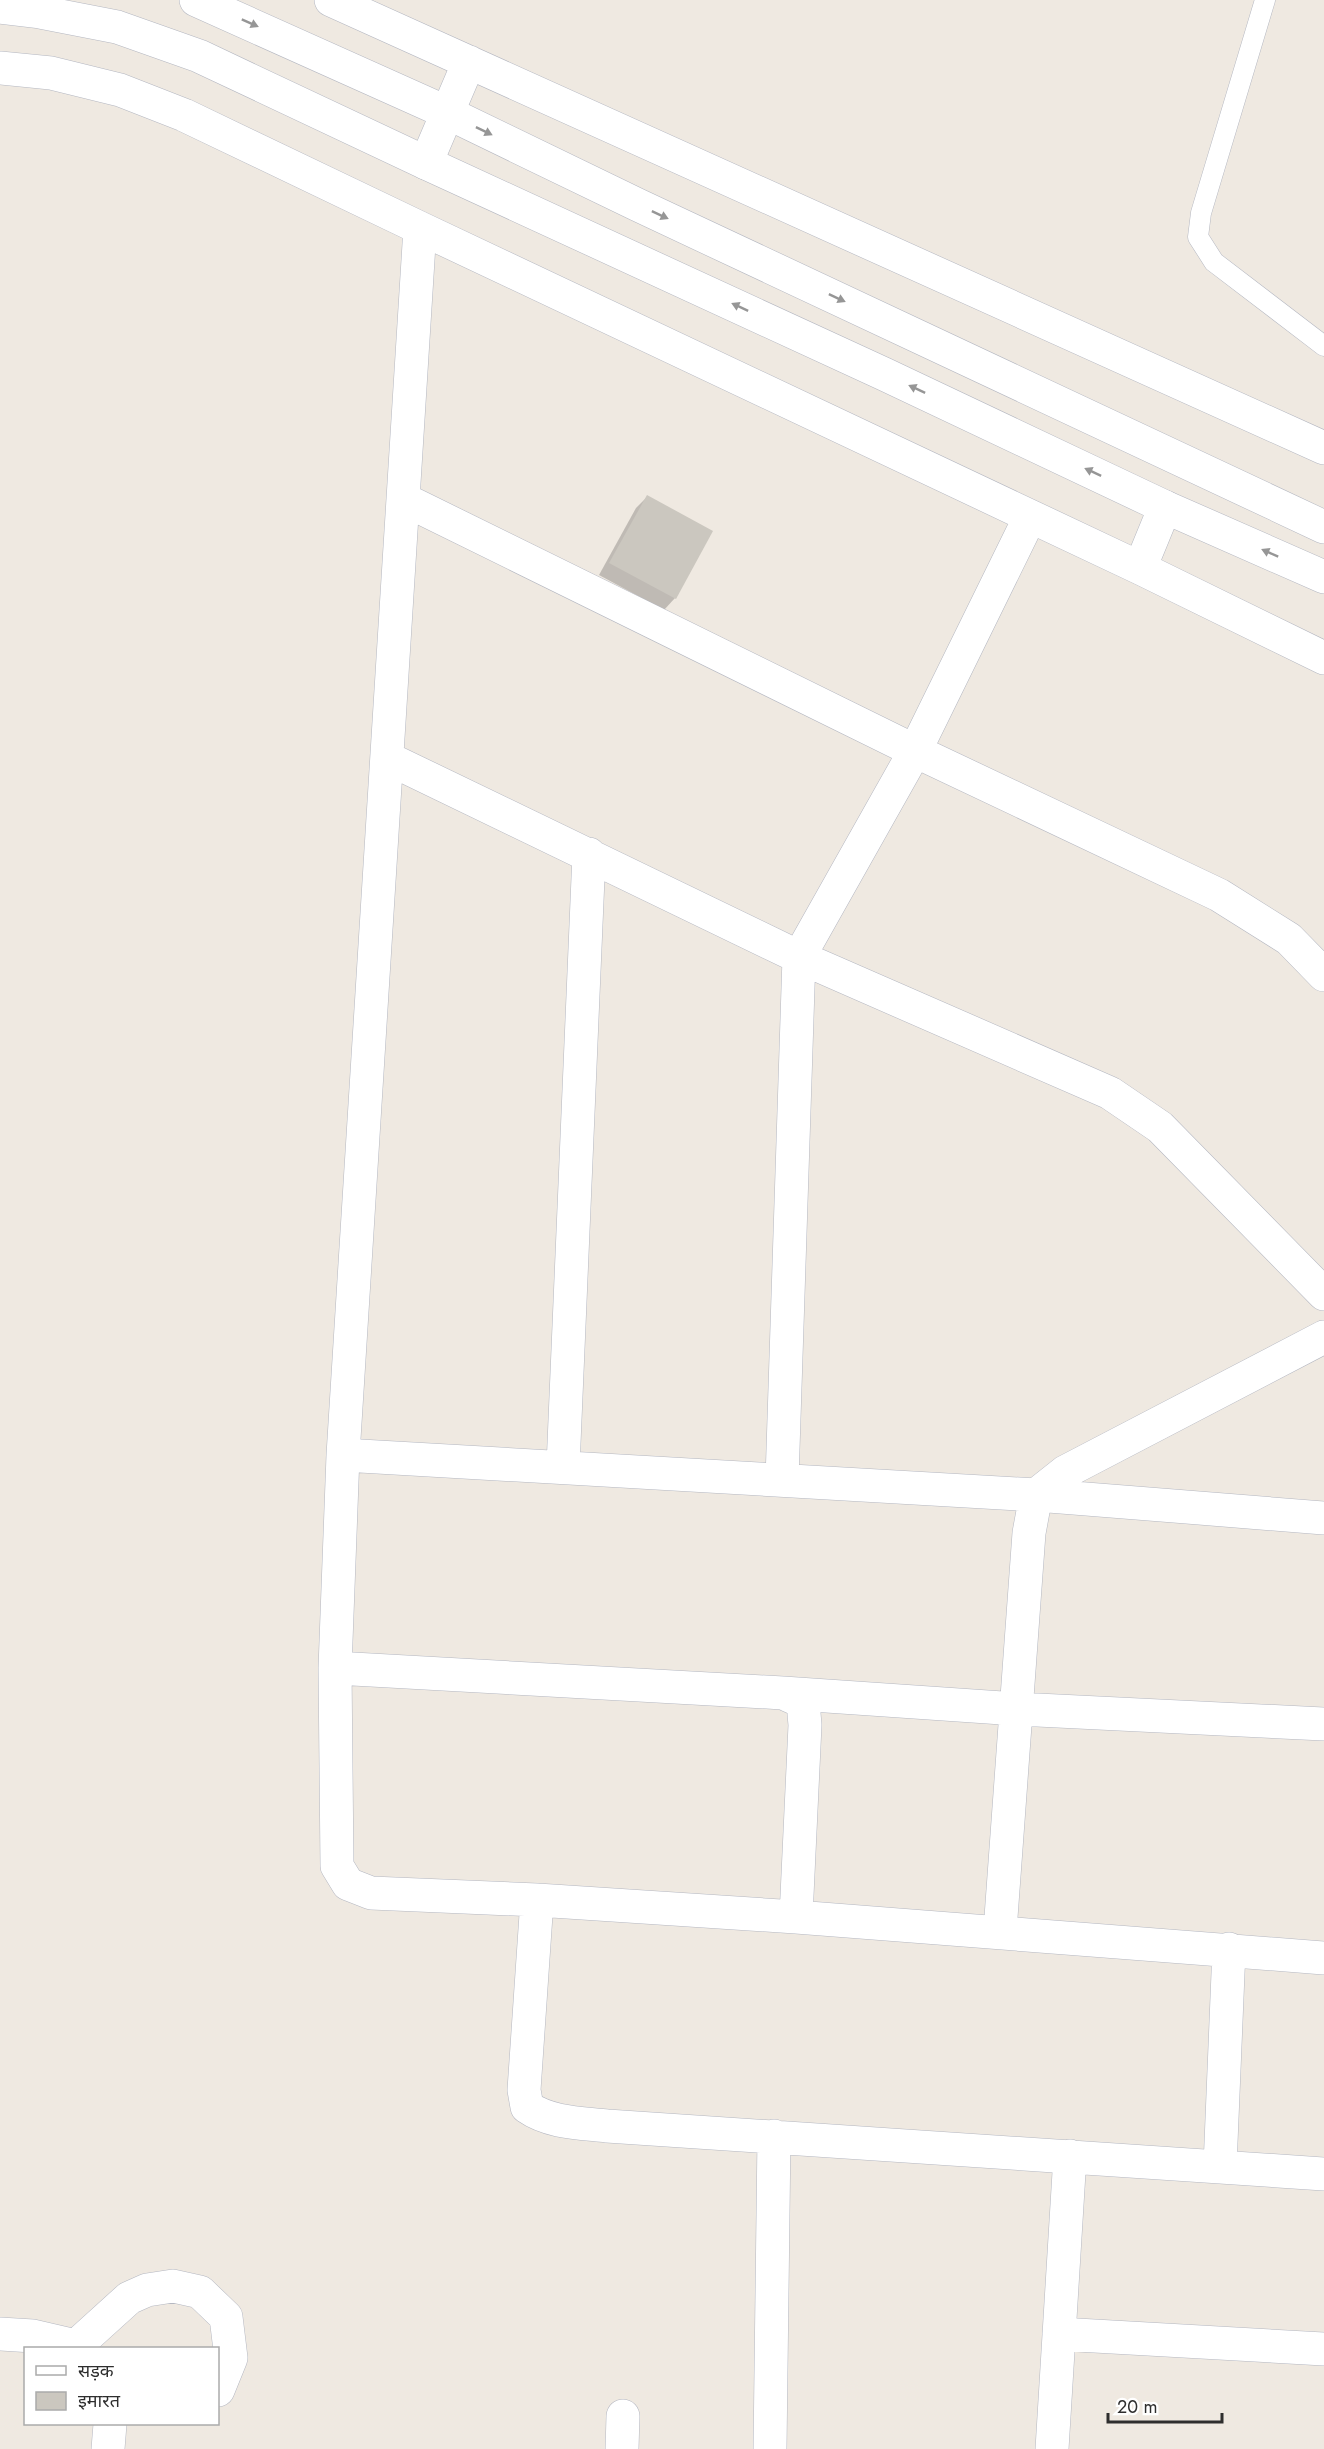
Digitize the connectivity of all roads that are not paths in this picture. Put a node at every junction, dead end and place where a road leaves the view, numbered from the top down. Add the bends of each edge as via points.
1 (196, 0) edge
2 (331, 0) edge
3 (1265, 0) edge
4 (0, 7) edge
5 (469, 62) junction
6 (0, 68) edge
7 (448, 113) junction
8 (426, 163) junction
9 (420, 228) junction
10 (1324, 346) edge
11 (1324, 448) edge
12 (403, 499) junction
13 (1165, 507) junction
14 (1030, 517) junction
15 (1324, 527) edge
16 (1140, 568) junction
17 (1324, 577) edge
18 (1324, 658) edge
19 (915, 751) junction
20 (387, 758) junction
21 (589, 854) junction
22 (799, 957) junction
23 (1324, 975) edge
24 (1324, 1294) edge
25 (1324, 1337) edge
26 (343, 1455) junction
27 (563, 1467) junction
28 (782, 1480) junction
29 (1036, 1495) junction
30 (1324, 1518) edge
31 (335, 1668) junction
32 (783, 1693) junction
33 (1017, 1709) junction
34 (1324, 1725) edge
35 (537, 1900) junction
36 (796, 1917) junction
37 (999, 1931) junction
38 (1229, 1949) junction
39 (1324, 1958) edge
40 (774, 2136) junction
41 (1070, 2156) junction
42 (1220, 2167) junction
43 (1324, 2174) edge
44 (0, 2334) edge
45 (1059, 2334) junction
46 (78, 2347) edge
47 (1324, 2349) edge
48 (219, 2388) edge
49 (623, 2416) dead end
50 (110, 2425) edge
51 (108, 2449) edge
52 (622, 2449) edge
53 (770, 2449) edge
54 (1052, 2449) edge

1 -> 7 street
2 - 5 street
3 - 10 lane via 1201,213 1198,237 1214,262
4 - 8 street via 117,27 200,56
5 - 7 street
5 - 11 street
6 - 9 street via 51,73 120,90 184,115
7 - 8 street
7 -> 15 street
13 -> 8 street
9 - 12 street
9 - 14 street
12 - 19 street
12 - 20 street
13 - 16 street
17 -> 13 street
14 - 16 street
14 - 19 street
16 - 18 street
19 - 22 street
19 - 23 street via 1219,895 1289,939
20 - 21 street
20 - 26 street
21 - 22 street
21 - 27 street
22 - 24 street via 1110,1093 1160,1127
22 - 28 street
25 - 29 street via 1065,1472
26 - 27 street
26 - 31 street
27 - 28 street
28 - 29 street
29 - 30 street
29 - 33 street via 1029,1533
31 - 32 street
31 - 35 street via 337,1866 348,1884 370,1893
32 - 33 street
32 - 36 street via 803,1702 805,1725
33 - 34 street
33 - 37 street
35 - 36 street
35 - 40 street via 524,2090 528,2107 539,2115 568,2122
36 - 37 street
37 - 38 street
38 - 39 street
38 - 42 street
40 - 41 street
40 - 53 street
41 - 42 street
41 - 45 street
42 - 43 street
44 - 46 street via 33,2336
45 - 47 street
45 - 54 street
46 - 48 street via 129,2298 173,2286 200,2292 226,2317 231,2358
49 - 52 street
50 - 51 street

